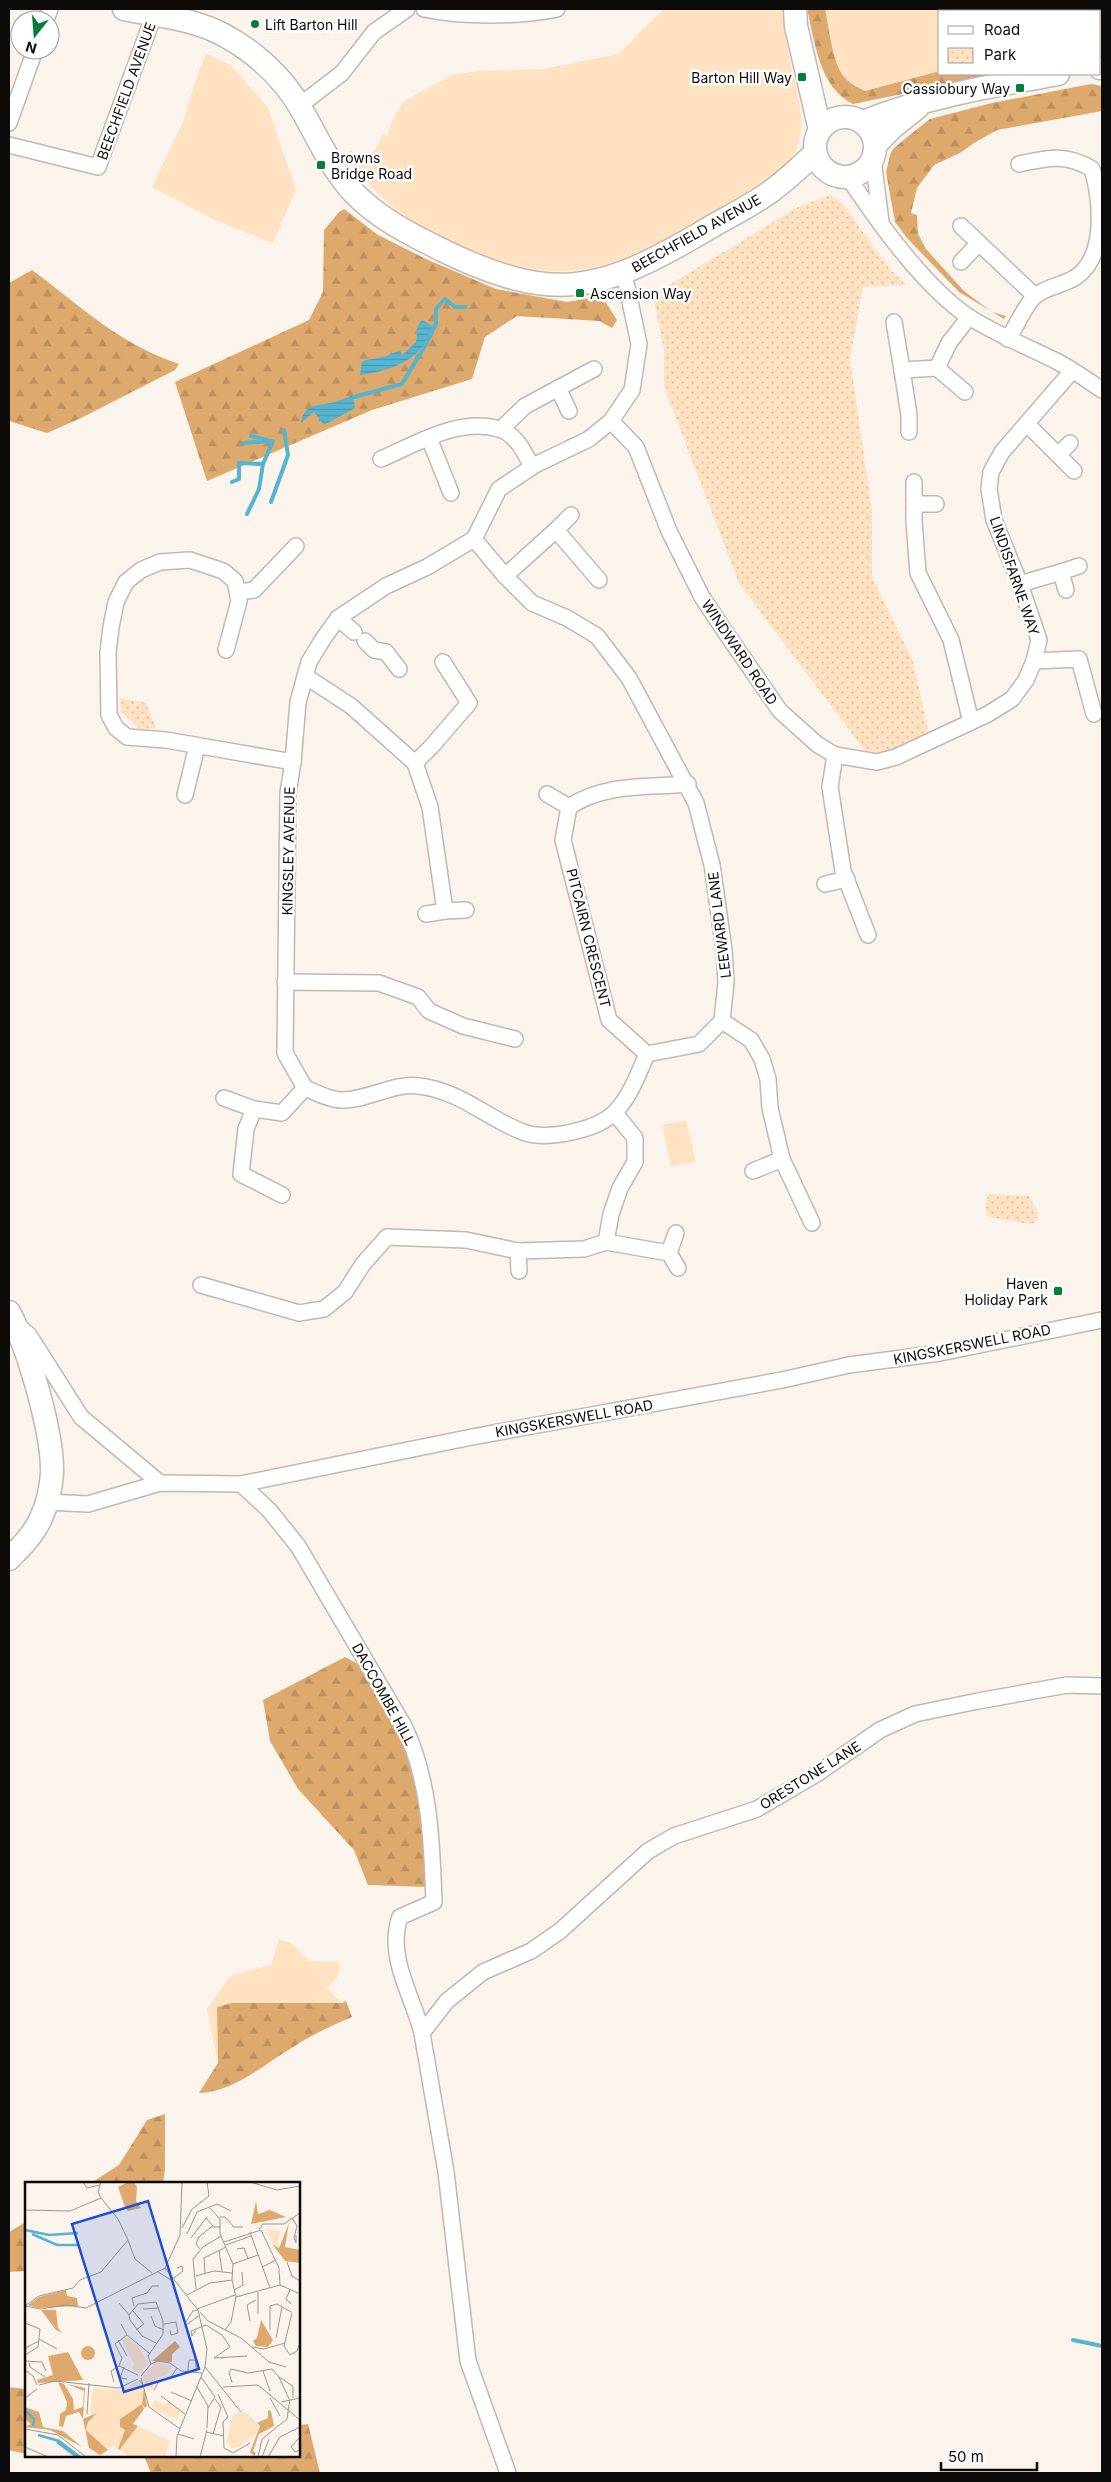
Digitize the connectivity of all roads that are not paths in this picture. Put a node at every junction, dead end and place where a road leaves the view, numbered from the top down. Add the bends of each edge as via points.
1 (124, 9) edge
2 (407, 9) edge
3 (424, 9) edge
4 (557, 9) edge
5 (795, 9) edge
6 (154, 15) junction
7 (31, 60) edge
8 (806, 65) junction
9 (1053, 75) edge
10 (923, 102) junction
11 (299, 106) junction
12 (855, 119) junction
13 (9, 123) edge
14 (820, 130) junction
15 (9, 145) edge
16 (875, 151) junction
17 (1018, 164) dead end
18 (1097, 164) edge
19 (830, 167) junction
20 (961, 226) dead end
21 (883, 228) junction
22 (979, 243) junction
23 (961, 262) dead end
24 (624, 273) junction
25 (1035, 296) junction
26 (969, 317) junction
27 (894, 322) dead end
28 (1008, 339) junction
29 (937, 368) junction
30 (594, 369) dead end
31 (902, 370) junction
32 (1072, 370) junction
33 (558, 388) junction
34 (1102, 390) edge
35 (965, 392) dead end
36 (569, 411) dead end
37 (611, 421) junction
38 (1027, 424) junction
39 (501, 429) junction
40 (909, 432) dead end
41 (429, 438) junction
42 (1070, 443) dead end
43 (1058, 455) junction
44 (380, 459) dead end
45 (532, 467) junction
46 (1074, 471) dead end
47 (914, 482) dead end
48 (451, 493) dead end
49 (914, 504) junction
50 (936, 504) dead end
51 (571, 515) dead end
52 (556, 530) junction
53 (474, 539) junction
54 (296, 546) dead end
55 (1079, 566) dead end
56 (1061, 572) junction
57 (505, 576) junction
58 (599, 580) dead end
59 (1020, 584) junction
60 (1066, 590) dead end
61 (239, 592) junction
62 (338, 618) junction
63 (226, 650) dead end
64 (1034, 661) junction
65 (443, 662) dead end
66 (399, 669) dead end
67 (306, 676) junction
68 (1094, 714) dead end
69 (971, 722) junction
70 (197, 746) junction
71 (835, 756) junction
72 (293, 762) junction
73 (414, 763) junction
74 (688, 784) junction
75 (548, 794) dead end
76 (185, 795) dead end
77 (569, 807) junction
78 (847, 879) junction
79 (825, 884) dead end
80 (466, 910) dead end
81 (445, 911) junction
82 (426, 914) dead end
83 (868, 934) dead end
84 (286, 982) junction
85 (722, 1021) junction
86 (516, 1039) dead end
87 (647, 1054) junction
88 (305, 1088) junction
89 (224, 1098) dead end
90 (254, 1109) junction
91 (615, 1113) junction
92 (782, 1159) junction
93 (753, 1171) dead end
94 (282, 1195) dead end
95 (812, 1223) dead end
96 (676, 1232) dead end
97 (606, 1242) junction
98 (518, 1251) junction
99 (669, 1253) junction
100 (678, 1268) dead end
101 (519, 1271) dead end
102 (201, 1285) dead end
103 (11, 1320) edge
104 (1102, 1320) edge
105 (160, 1483) junction
106 (241, 1484) junction
107 (47, 1502) junction
108 (9, 1560) edge
109 (1102, 1686) edge
110 (422, 2034) junction
111 (508, 2473) edge

1 - 6 street, BEECHFIELD AVENUE
2 - 11 street via 374,32 342,73
3 - 4 street via 449,14 537,13
5 - 8 street
6 - 11 street, BEECHFIELD AVENUE via 194,23 217,32 280,78
6 - 15 street, BEECHFIELD AVENUE via 98,167
7 - 13 street
8 - 12 street via 830,99
8 - 14 street
9 - 10 street
10 - 12 street
10 - 16 street via 893,127
11 - 24 street, BEECHFIELD AVENUE via 342,180 374,211 414,237 516,280 585,284
12 - 14 street via 834,119
12 - 16 street via 873,134
14 - 19 street via 815,144
16 - 19 street via 864,171
16 - 21 street
17 - 18 street via 1061,157
18 - 25 street via 1100,202 1097,243 1087,266 1077,276
19 - 21 street
19 - 24 street, BEECHFIELD AVENUE via 773,190
20 - 22 street
21 - 26 street via 926,278
22 - 23 street
22 - 25 street
24 - 37 street via 639,344 632,390
25 - 28 street
26 - 28 street
26 - 29 street via 949,343
27 - 31 street
28 - 32 street
29 - 31 street
29 - 35 street
30 - 33 street
31 - 40 street
32 - 34 street
32 - 38 street, LINDISFARNE WAY
33 - 36 street
33 - 39 street via 525,406
37 - 45 street via 589,439
37 - 71 street, WINDWARD ROAD via 636,447 669,531 702,597 726,633 780,711
38 - 43 street
38 - 59 street, LINDISFARNE WAY via 1002,452 991,472 989,489 994,520
39 - 41 street via 472,427
39 - 45 street via 520,445
41 - 44 street
41 - 48 street
42 - 43 street
43 - 46 street
45 - 53 street via 499,489
47 - 49 street
49 - 50 street
49 - 69 street via 918,573 951,640
51 - 52 street
52 - 57 street
52 - 58 street
53 - 57 street, LEEWARD LANE
53 - 62 street, KINGSLEY AVENUE via 427,567 386,586
54 - 61 street via 254,590
55 - 56 street
56 - 59 street
56 - 60 street
57 - 74 street, LEEWARD LANE via 532,603 597,636 629,678
59 - 64 street, LINDISFARNE WAY via 1038,640
61 - 63 street
61 - 70 street via 235,581 224,571 206,564 190,560 160,562 141,570 126,582 116,602 108,652 109,715 116,728 127,737
62 - 66 street via 374,650 386,652
62 - 67 street, KINGSLEY AVENUE via 309,662
64 - 68 street via 1079,660
64 - 69 street, LINDISFARNE WAY via 1026,680 1012,699
65 - 73 street via 469,703
67 - 72 street, KINGSLEY AVENUE via 298,702
67 - 73 street via 351,706
69 - 71 street, LINDISFARNE WAY via 896,757 877,762
70 - 72 street
70 - 76 street
71 - 78 street via 830,787
72 - 84 street, KINGSLEY AVENUE via 288,792
73 - 81 street via 430,807
74 - 77 street via 600,791
74 - 85 street, LEEWARD LANE via 696,803 714,884 726,982
75 - 77 street
77 - 87 street, PITCAIRN CRESCENT via 563,840 609,1020
78 - 79 street
78 - 83 street
80 - 81 street
81 - 82 street
84 - 86 street via 380,983 418,997 429,1012 463,1026
84 - 88 street via 285,1052
85 - 87 street via 699,1044
85 - 92 street via 751,1040 762,1059
87 - 91 street via 629,1094
88 - 90 street via 282,1113
88 - 91 street via 340,1100 417,1085 446,1091 522,1132 536,1136 590,1126
89 - 90 street
90 - 94 street via 246,1129 241,1174
91 - 97 street via 635,1138 635,1162 620,1188
92 - 93 street
92 - 95 street
96 - 99 street
97 - 98 street via 584,1249
97 - 99 street
98 - 101 street
98 - 102 street via 466,1240 387,1236 345,1292 324,1308 299,1313
99 - 100 street
103 - 105 street via 29,1335 81,1417
103 - 107 street via 36,1386 50,1446 52,1474
104 - 106 street, KINGSKERSWELL ROAD via 940,1353 849,1364 782,1380 472,1437
105 - 106 street, KINGSKERSWELL ROAD
105 - 107 street, KINGSKERSWELL ROAD via 88,1504
106 - 110 street, DACCOMBE HILL via 269,1510 298,1546 416,1751 428,1812 434,1902 400,1917 395,1939 405,1984
107 - 108 street via 31,1536
109 - 110 street, ORESTONE LANE via 1067,1685 969,1703 915,1714 880,1730 818,1774 757,1810 674,1836 648,1851 560,1931 531,1951 483,1972 447,2001
110 - 111 street via 446,2172 468,2361

